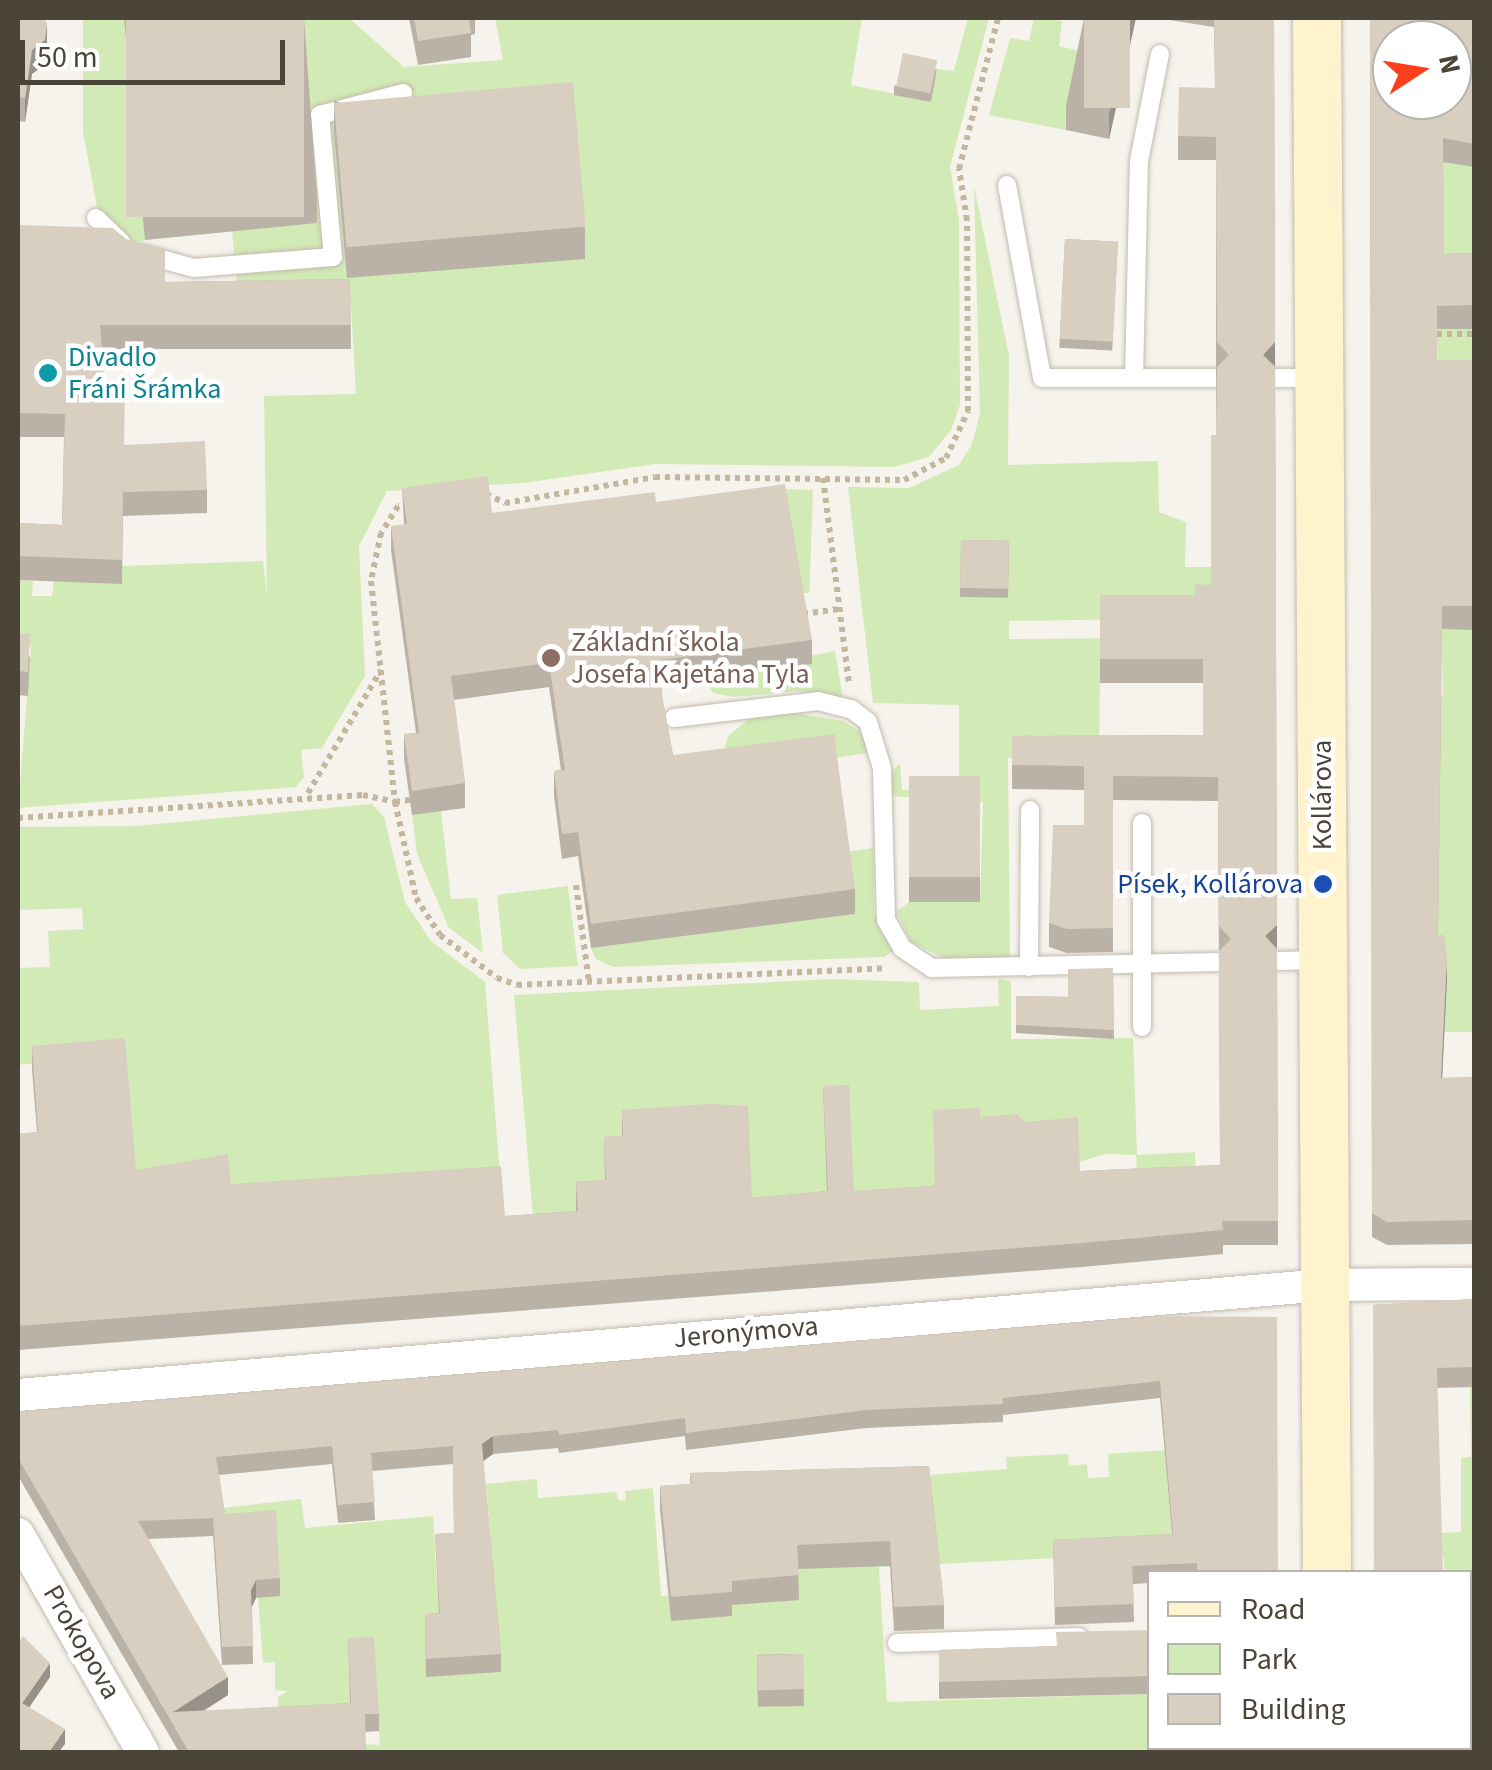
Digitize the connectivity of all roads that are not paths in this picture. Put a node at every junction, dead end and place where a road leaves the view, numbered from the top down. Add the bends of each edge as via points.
1 (1317, 18) edge
2 (1160, 54) dead end
3 (403, 94) edge
4 (1006, 184) dead end
5 (96, 218) dead end
6 (1134, 378) junction
7 (1217, 378) edge
8 (674, 718) dead end
9 (1030, 810) dead end
10 (1142, 822) dead end
11 (1219, 962) edge
12 (1142, 964) junction
13 (1029, 966) junction
14 (1142, 1027) dead end
15 (1474, 1284) edge
16 (1326, 1285) junction
17 (18, 1396) edge
18 (18, 1534) edge
19 (1327, 1570) edge
20 (1091, 1636) edge
21 (898, 1643) dead end
22 (144, 1752) edge

1 - 16 main road, Kollárova via 1297,378 1300,961
2 - 6 lane via 1138,161
3 - 5 lane via 320,116 333,258 194,268 130,250
4 - 6 lane via 1042,378
6 - 7 lane
8 - 13 lane via 818,701 852,709 868,722 882,768 886,920 902,948 932,968
9 - 13 lane
10 - 12 lane
11 - 12 lane
12 - 13 lane
12 - 14 lane
15 - 16 street, Jeronýmova
16 - 17 street, Jeronýmova
16 - 19 main road, Kollárova
18 - 22 street, Prokopova
20 - 21 lane

